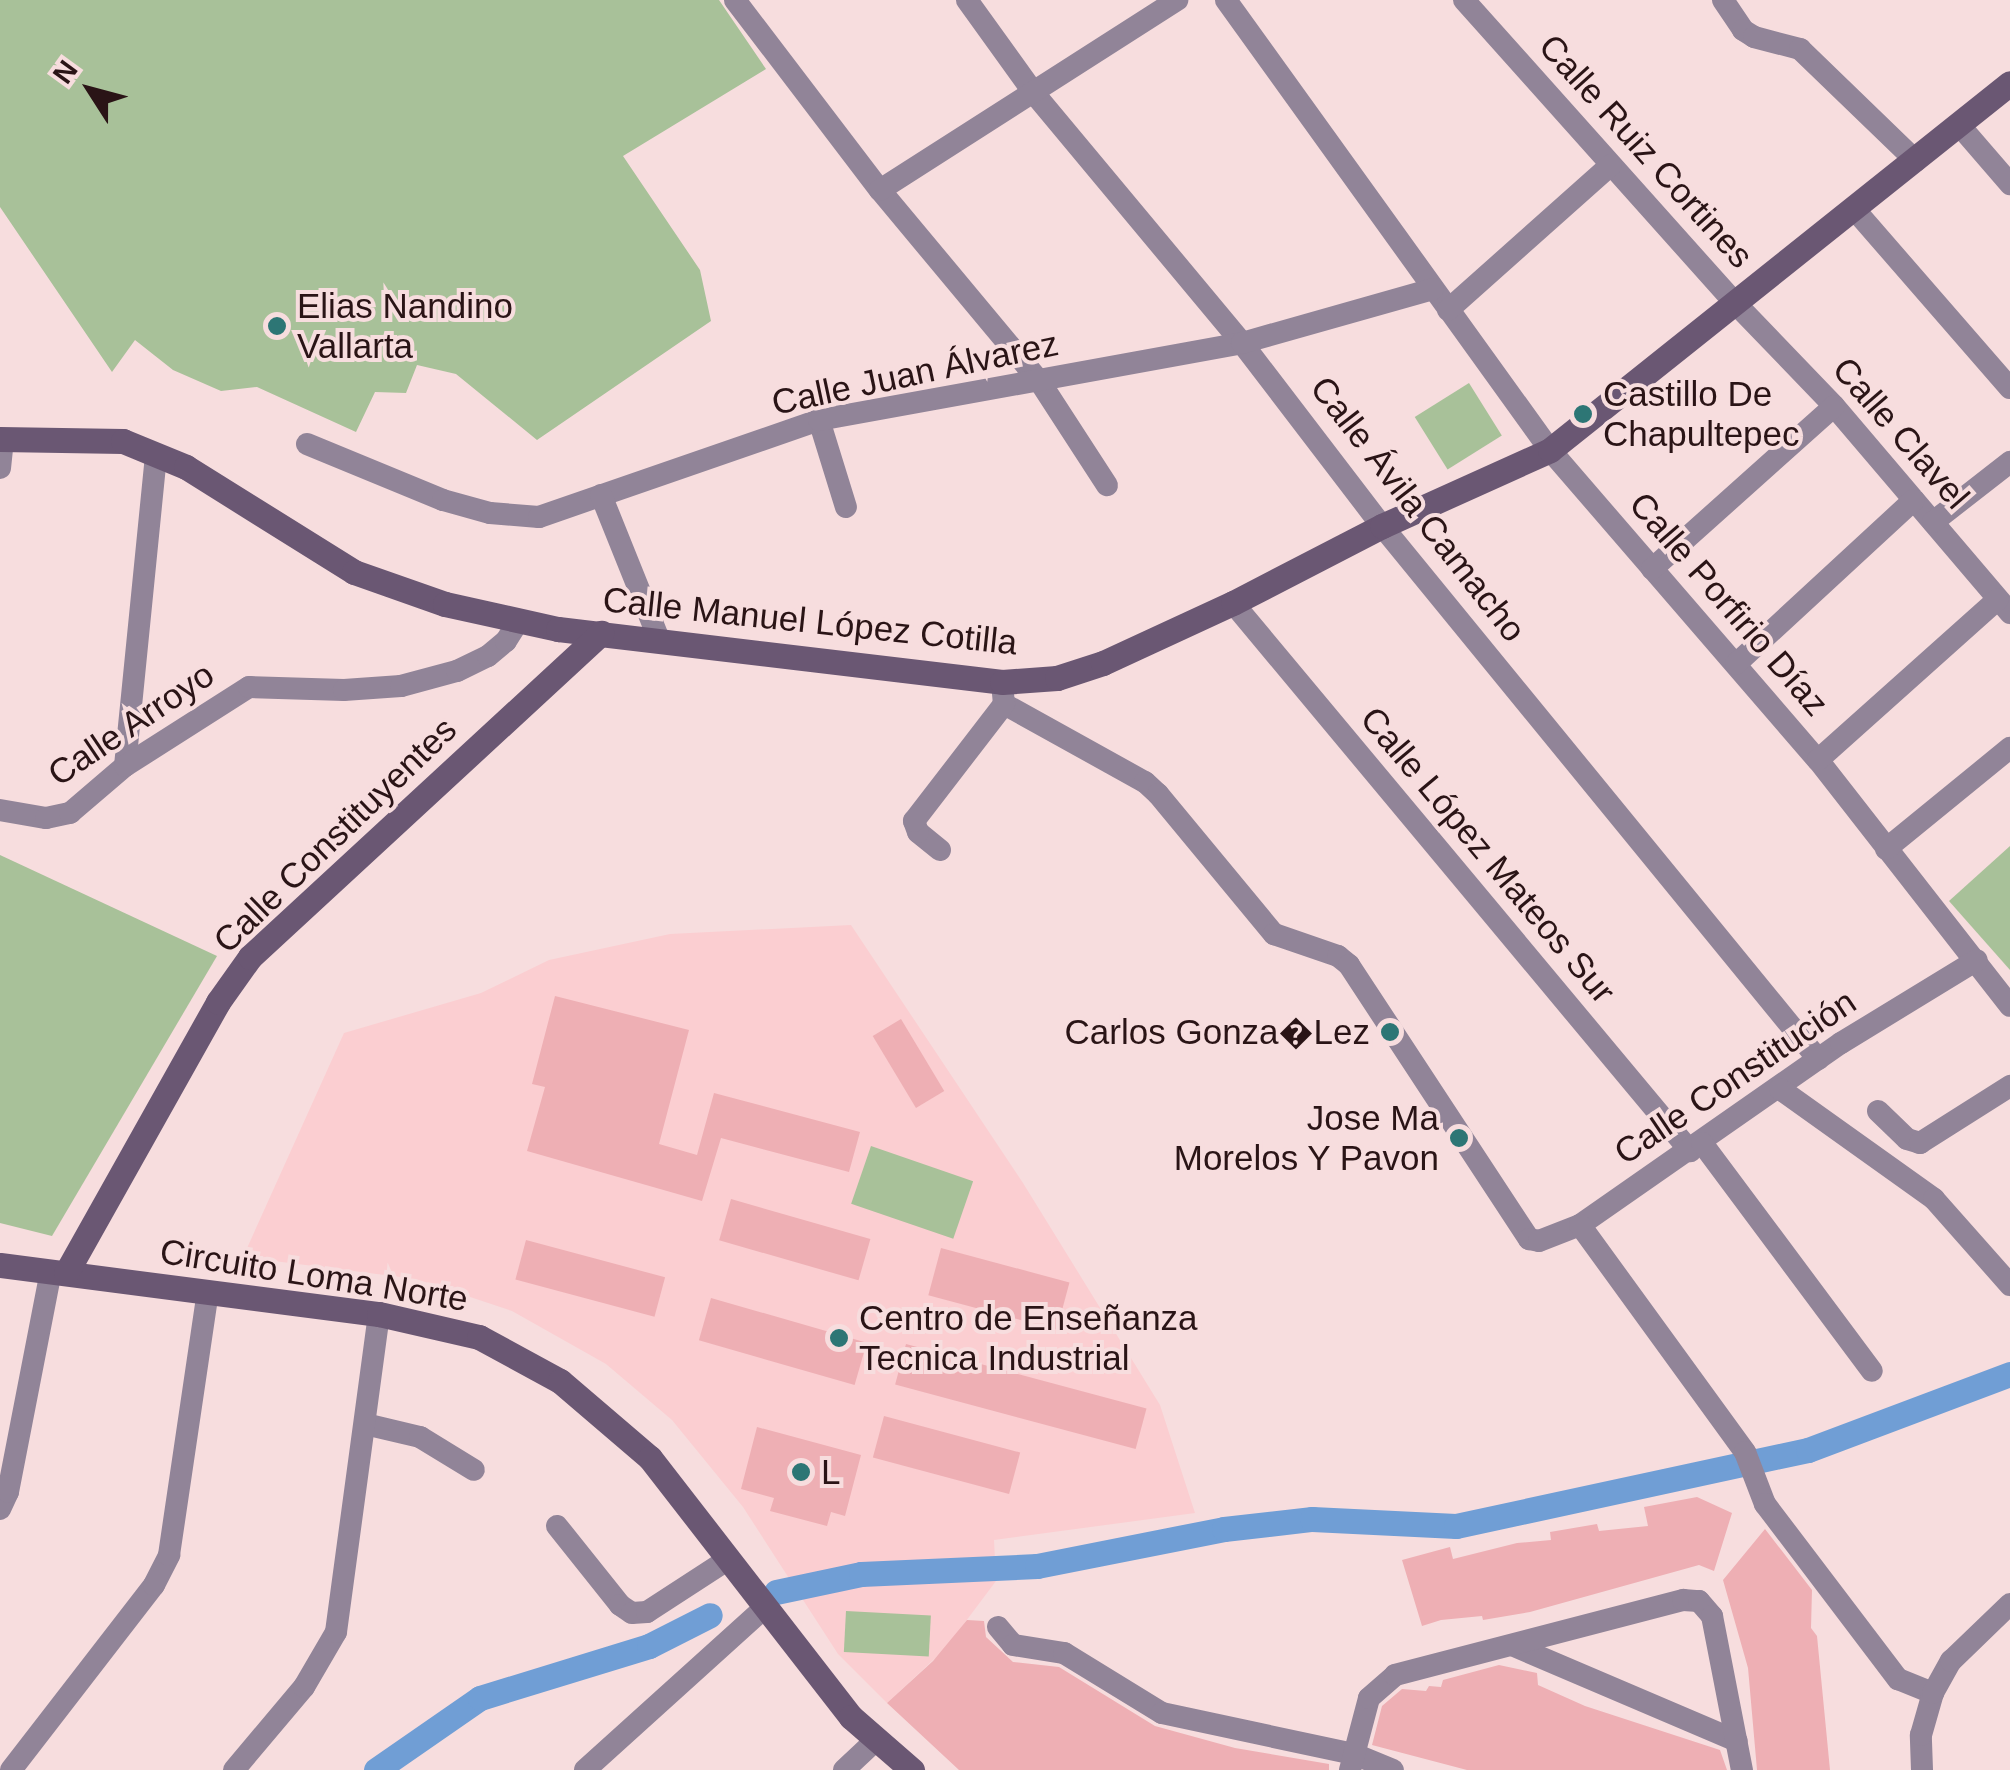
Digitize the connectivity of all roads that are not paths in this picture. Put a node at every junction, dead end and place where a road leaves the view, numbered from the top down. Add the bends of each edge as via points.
1 (735, 0) edge
2 (967, 0) edge
3 (1177, 0) edge
4 (1226, 0) edge
5 (1464, 0) edge
6 (1723, 0) edge
7 (2010, 83) edge
8 (1033, 92) junction
9 (1960, 126) junction
10 (1916, 161) junction
11 (1611, 165) junction
12 (2010, 184) edge
13 (880, 190) junction
14 (1855, 210) junction
15 (1433, 289) junction
16 (1736, 304) junction
17 (1448, 310) junction
18 (1242, 342) junction
19 (1040, 382) junction
20 (2010, 388) edge
21 (1834, 406) junction
22 (820, 420) junction
23 (2, 439) edge
24 (307, 444) dead end
25 (1550, 450) junction
26 (156, 455) junction
27 (2010, 462) edge
28 (0, 468) edge
29 (1107, 485) dead end
30 (602, 495) junction
31 (1914, 500) junction
32 (846, 507) dead end
33 (1933, 522) junction
34 (1382, 526) junction
35 (1652, 568) junction
36 (1233, 603) junction
37 (2004, 606) edge
38 (518, 620) junction
39 (601, 633) junction
40 (659, 639) junction
41 (1736, 664) junction
42 (1003, 693) junction
43 (2010, 748) edge
44 (1818, 760) junction
45 (125, 766) junction
46 (0, 810) edge
47 (1886, 849) junction
48 (940, 850) dead end
49 (1976, 960) junction
50 (2010, 1006) edge
51 (1818, 1059) junction
52 (2010, 1086) edge
53 (1780, 1089) junction
54 (1878, 1111) dead end
55 (1696, 1147) junction
56 (1580, 1224) junction
57 (0, 1265) edge
58 (59, 1272) junction
59 (2010, 1285) edge
60 (208, 1292) junction
61 (379, 1314) junction
62 (1872, 1370) dead end
63 (365, 1424) junction
64 (474, 1470) dead end
65 (0, 1509) edge
66 (557, 1526) dead end
67 (726, 1560) junction
68 (2010, 1604) edge
69 (763, 1609) junction
70 (998, 1627) dead end
71 (1514, 1646) junction
72 (1932, 1693) junction
73 (877, 1739) junction
74 (1737, 1741) junction
75 (1352, 1762) edge
76 (11, 1770) edge
77 (234, 1770) edge
78 (584, 1770) edge
79 (844, 1770) edge
80 (912, 1770) edge
81 (1393, 1770) edge
82 (1742, 1770) edge
83 (1922, 1770) edge

1 - 13 street
2 - 8 street, Calle Ávila Camacho
3 - 8 street
4 - 15 street, Calle Porfirio Díaz
5 - 11 street, Calle Ruiz Cortines
6 - 10 street via 1754,37 1800,49
7 - 9 street, Calle Manuel López Cotilla
8 - 13 street
8 - 18 street, Calle Ávila Camacho
9 - 10 street, Calle Manuel López Cotilla
9 - 12 street
10 - 14 street, Calle Manuel López Cotilla
11 - 16 street, Calle Ruiz Cortines
11 - 17 street
13 - 19 street
14 - 16 street, Calle Manuel López Cotilla
14 - 20 street
15 - 17 street, Calle Porfirio Díaz
15 - 18 street, Calle Juan Álvarez
16 - 21 street, Calle Clavel
16 - 25 street, Calle Manuel López Cotilla
17 - 25 street, Calle Porfirio Díaz
18 - 19 street, Calle Juan Álvarez
18 - 34 street, Calle Ávila Camacho
19 - 22 street, Calle Juan Álvarez
19 - 29 street
21 - 31 street, Calle Clavel
21 - 35 street
22 - 30 street, Calle Juan Álvarez
22 - 32 street
23 - 26 street, Calle Manuel López Cotilla via 123,441
23 - 28 street
24 - 30 street, Calle Juan Álvarez via 490,513 539,517
25 - 34 street, Calle Manuel López Cotilla
25 - 35 street, Calle Porfirio Díaz
26 - 38 street, Calle Manuel López Cotilla via 354,572 445,604
26 - 45 street
27 - 33 street
30 - 40 street
31 - 33 street, Calle Clavel
31 - 41 street
33 - 37 street, Calle Clavel
34 - 36 street, Calle Manuel López Cotilla
34 - 51 street, Calle Ávila Camacho
35 - 41 street, Calle Porfirio Díaz
36 - 42 street, Calle Manuel López Cotilla via 1103,662
36 - 55 street, Calle López Mateos Sur
37 - 44 street
38 - 39 street, Calle Manuel López Cotilla
38 - 45 street, Calle Arroyo via 488,656 401,686 249,687
39 - 40 street, Calle Manuel López Cotilla
39 - 58 street, Calle Constituyentes via 250,957
40 - 42 street, Calle Manuel López Cotilla
41 - 44 street, Calle Porfirio Díaz
42 - 48 street via 914,821
42 - 56 street, Calle Constitución via 1144,782 1262,924 1348,966 1529,1239 1540,1242
43 - 47 street
44 - 47 street, Calle Porfirio Díaz
45 - 46 street, Calle Arroyo via 70,812 46,818
47 - 49 street, Calle Porfirio Díaz
49 - 50 street, Calle Porfirio Díaz
49 - 51 street, Calle Constitución
51 - 53 street, Calle Constitución
52 - 54 street via 1920,1142 1907,1139
53 - 55 street, Calle Constitución
53 - 59 street via 1934,1199
55 - 56 street, Calle Constitución
55 - 62 street, Calle López Mateos Sur
56 - 72 street via 1745,1452 1766,1504 1898,1678
57 - 58 street, Circuito Loma Norte
58 - 60 street, Circuito Loma Norte
58 - 65 street
60 - 61 street, Circuito Loma Norte
60 - 76 street via 169,1555 154,1585
61 - 63 street
61 - 67 street, Circuito Loma Norte via 479,1337 560,1380 650,1458
63 - 64 street via 420,1437
63 - 77 street via 336,1632 304,1687
66 - 67 street via 632,1613 647,1612
67 - 69 street, Circuito Loma Norte
68 - 72 street via 1951,1660
69 - 73 street, Circuito Loma Norte via 851,1717
69 - 78 street
70 - 75 street via 1013,1645 1064,1653 1162,1713
71 - 74 street
71 - 74 street via 1699,1601 1712,1616
71 - 75 street via 1394,1675 1369,1698
72 - 83 street via 1921,1735
73 - 79 street
73 - 80 street, Circuito Loma Norte
74 - 82 street
75 - 81 street

